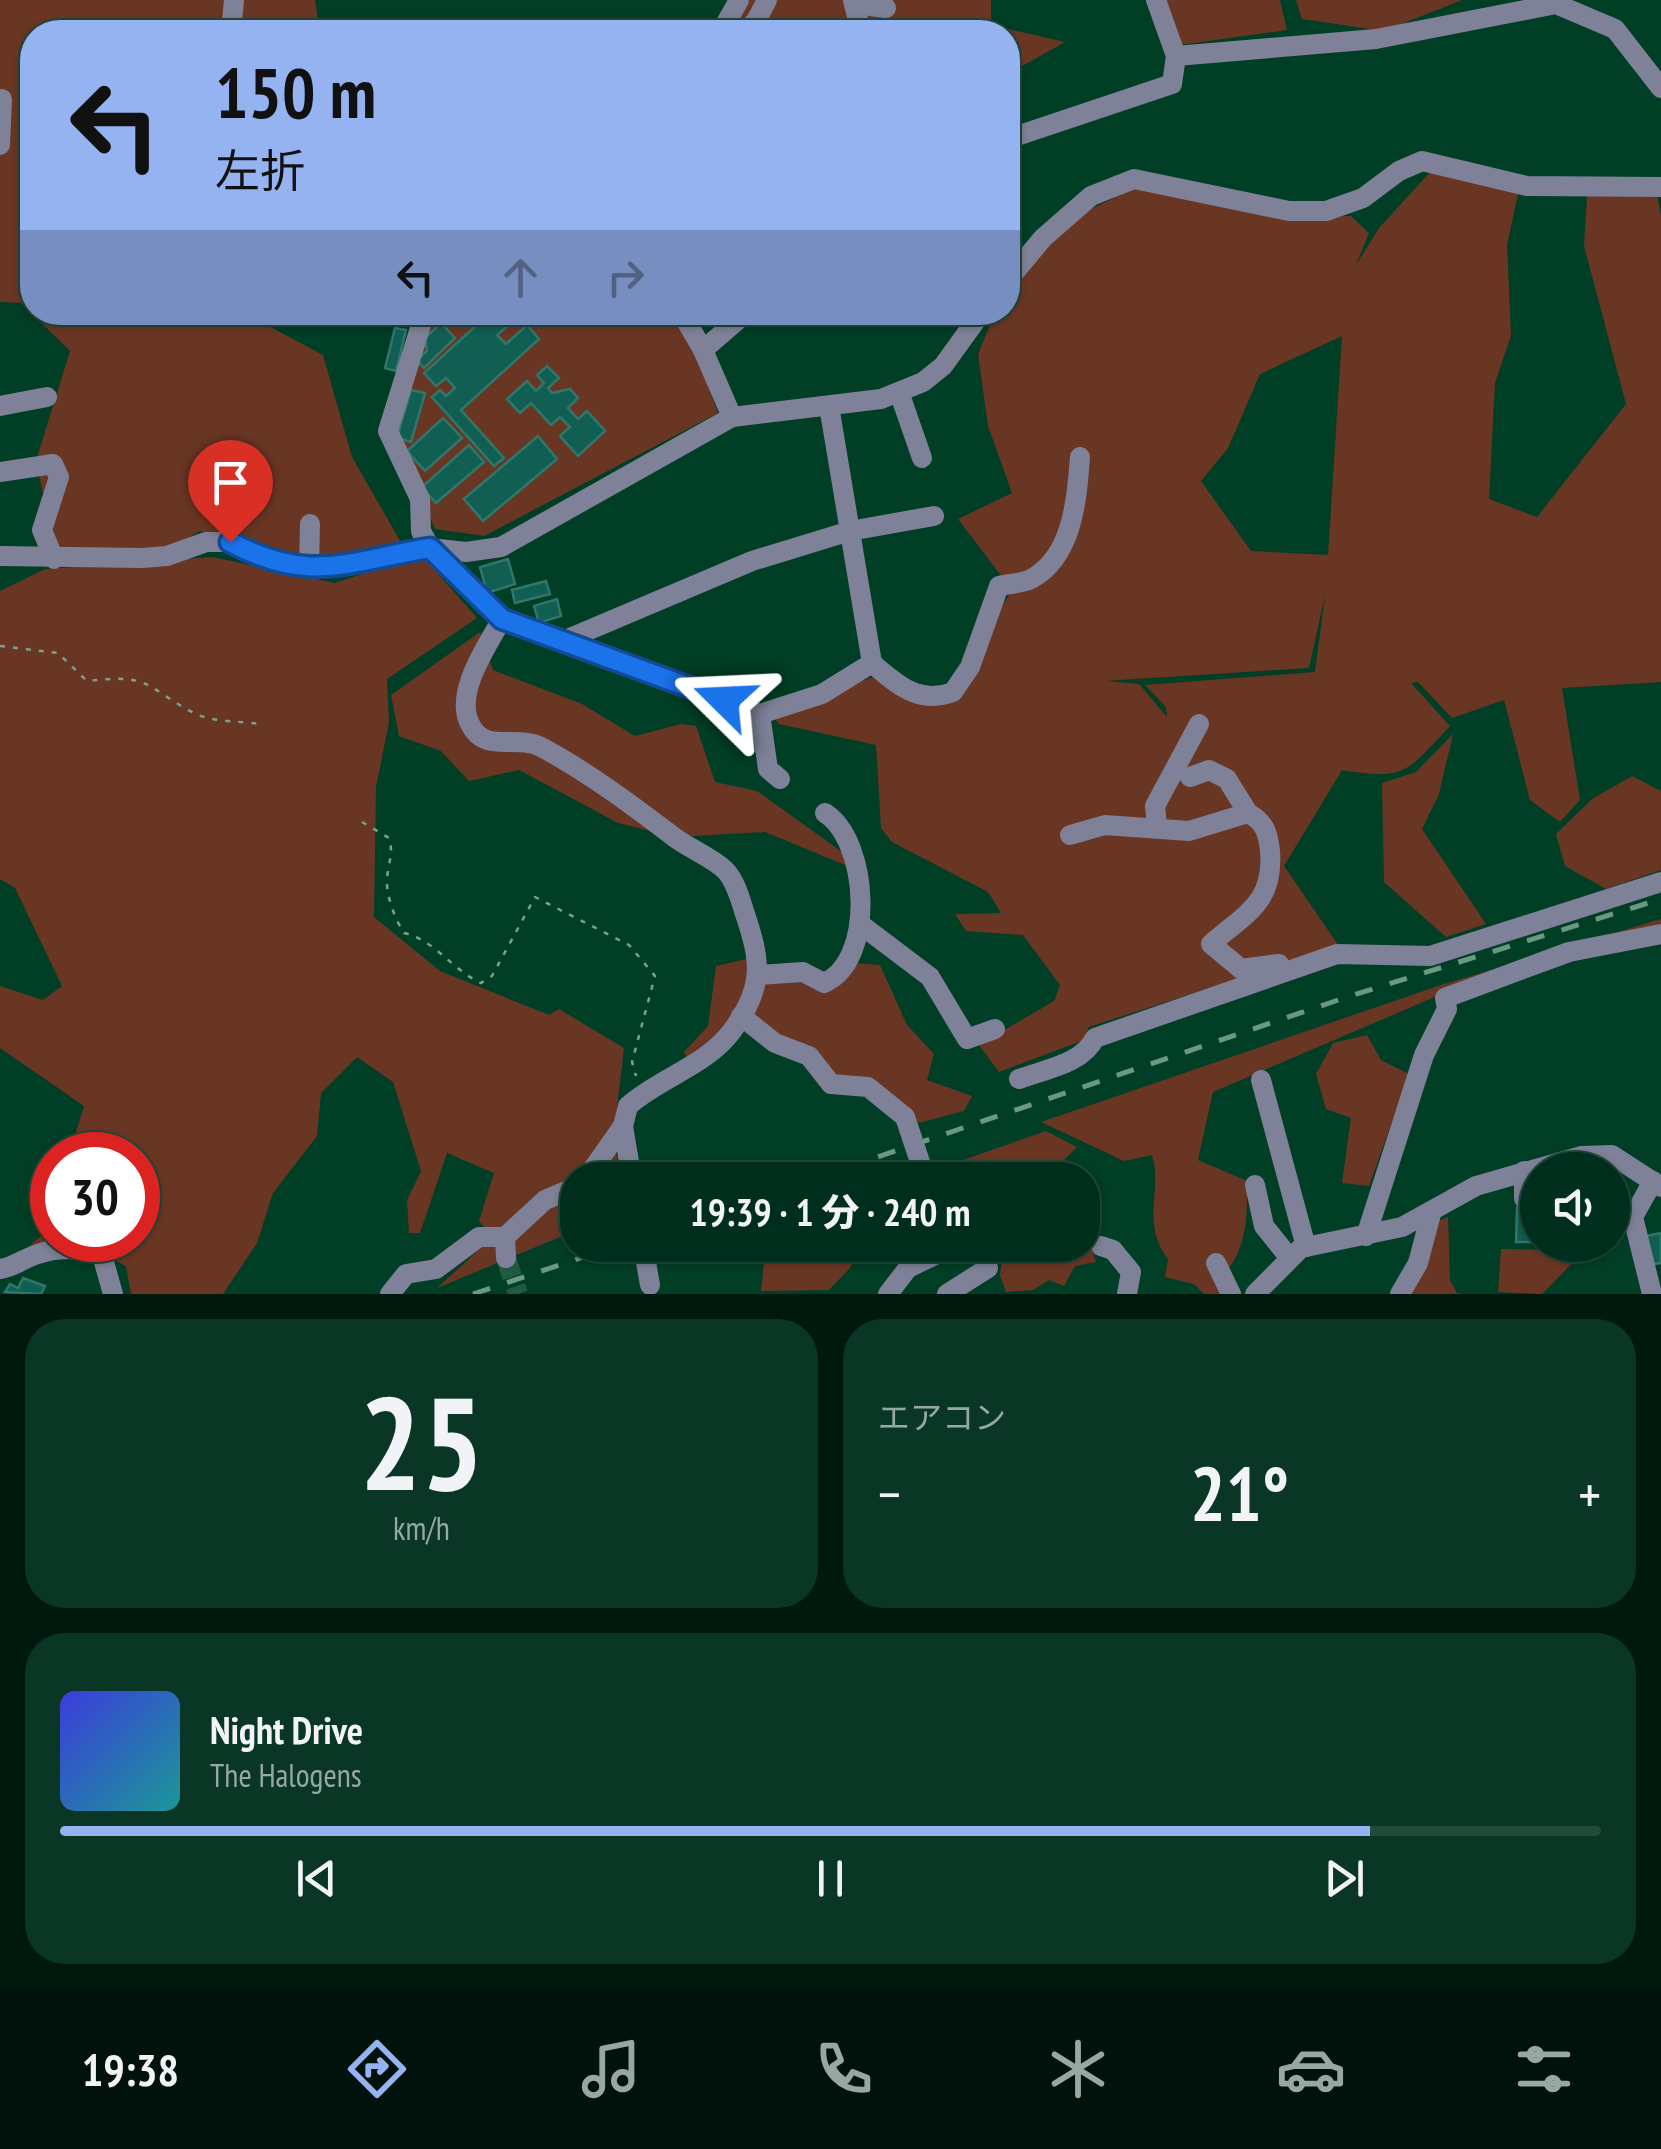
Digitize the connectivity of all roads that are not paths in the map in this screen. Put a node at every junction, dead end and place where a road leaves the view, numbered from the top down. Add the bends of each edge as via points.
1 (1156, 0) edge
2 (854, 2) edge
3 (886, 8) dead end
4 (1176, 56) junction
5 (1661, 88) edge
6 (2, 99) edge
7 (1020, 135) edge
8 (0, 145) edge
9 (1661, 187) edge
10 (1020, 266) edge
11 (421, 325) edge
12 (689, 325) edge
13 (732, 325) edge
14 (973, 325) edge
15 (704, 350) junction
16 (899, 392) junction
17 (47, 397) dead end
18 (0, 406) edge
19 (829, 406) junction
20 (732, 417) junction
21 (922, 458) dead end
22 (1080, 458) dead end
23 (0, 472) edge
24 (934, 516) dead end
25 (310, 524) dead end
26 (850, 532) junction
27 (430, 548) junction
28 (0, 556) edge
29 (54, 559) junction
30 (309, 568) junction
31 (502, 619) junction
32 (563, 642) junction
33 (872, 663) junction
34 (760, 714) junction
35 (1199, 724) dead end
36 (1190, 778) dead end
37 (780, 779) dead end
38 (826, 813) dead end
39 (1248, 814) junction
40 (1157, 826) junction
41 (1070, 835) dead end
42 (1661, 882) edge
43 (860, 924) junction
44 (1661, 934) edge
45 (1300, 966) junction
46 (759, 975) junction
47 (741, 1016) junction
48 (995, 1029) dead end
49 (1019, 1078) dead end
50 (1262, 1080) dead end
51 (622, 1126) junction
52 (597, 1162) edge
53 (629, 1162) edge
54 (920, 1162) edge
55 (1630, 1167) edge
56 (1520, 1173) edge
57 (1657, 1184) edge
58 (1255, 1185) dead end
59 (560, 1194) edge
60 (1431, 1214) junction
61 (1366, 1236) junction
62 (1101, 1246) dead end
63 (1297, 1251) junction
64 (646, 1262) edge
65 (918, 1262) edge
66 (1216, 1262) dead end
67 (988, 1268) dead end
68 (0, 1269) edge
69 (650, 1290) edge
70 (1258, 1292) edge
71 (113, 1294) edge
72 (390, 1294) edge
73 (888, 1294) edge
74 (948, 1294) edge
75 (1127, 1294) edge
76 (1231, 1294) edge
77 (1400, 1294) edge
78 (1652, 1294) edge

1 - 4 street
2 - 3 street
4 - 5 street via 1376,40 1556,4 1615,29
4 - 7 street via 1172,84
6 - 8 street
9 - 10 street via 1527,186 1422,161 1363,198 1289,212 1134,180 1091,196
11 - 27 street via 388,432 420,499 421,531
12 - 15 street
13 - 15 street
14 - 16 street via 943,366
15 - 20 street
16 - 19 street
16 - 21 street
17 - 18 street
19 - 20 street
19 - 26 street
20 - 27 street via 501,547
22 - 33 street via 1075,514 1065,539 1030,580 999,586 970,667 953,692 927,697 905,691
23 - 29 street via 53,464 59,477 42,530
24 - 26 street
25 - 30 street
26 - 32 street via 752,561
26 - 33 street
27 - 30 street
27 - 31 street
28 - 29 street
29 - 30 street via 167,556 206,542 230,542
31 - 32 street
31 - 46 street via 466,694 467,720 478,738 538,745 727,872 759,954
32 - 34 street
33 - 34 street via 822,694
34 - 37 street via 768,769
35 - 40 street via 1155,806
36 - 39 street via 1209,770 1227,779
38 - 43 street via 853,851
39 - 40 street via 1188,831
39 - 45 street via 1261,820 1269,838 1271,884 1211,944 1241,969
40 - 41 street via 1105,825
42 - 45 street via 1430,956 1338,954
43 - 46 street via 836,978 824,983 803,972
43 - 48 street via 930,977 967,1039
44 - 61 street via 1569,952 1444,998 1447,1009 1424,1055
45 - 49 street via 1095,1038 1073,1060
46 - 47 street
47 - 51 street via 710,1052 628,1106
47 - 54 street, bridge via 775,1043 809,1056 831,1084 868,1087 905,1116
50 - 63 street
51 - 52 street
51 - 53 street
55 - 57 street
56 - 60 street via 1476,1186
57 - 78 street via 1634,1217
58 - 63 street via 1264,1226
59 - 72 street via 545,1200 505,1247 479,1237 436,1270 406,1274
60 - 61 street
60 - 77 street via 1418,1264
61 - 63 street
62 - 75 street via 1131,1272
63 - 70 street
64 - 69 street, bridge
65 - 73 street
66 - 76 street
67 - 74 street
68 - 71 street via 75,1247 102,1254

